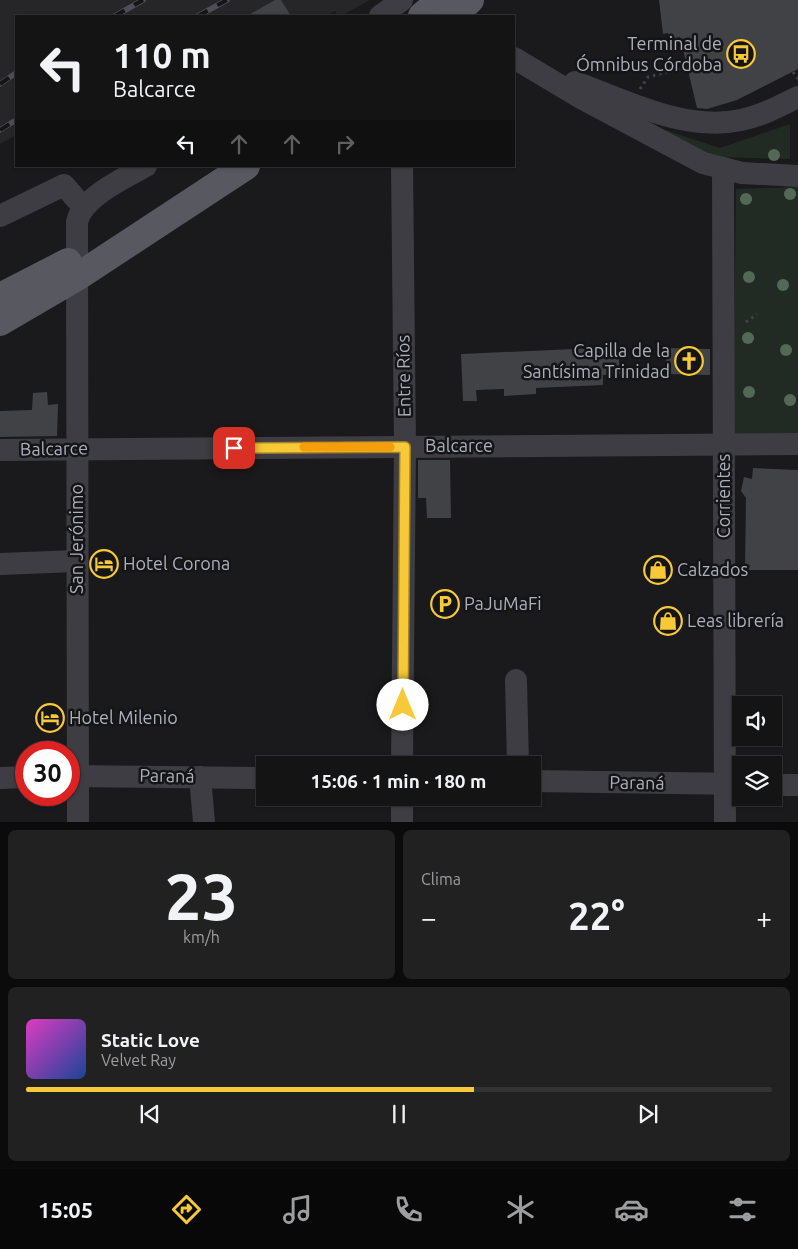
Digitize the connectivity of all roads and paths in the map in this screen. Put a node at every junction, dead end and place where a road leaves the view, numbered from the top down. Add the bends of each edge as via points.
1 (402, 0) edge
2 (451, 7) edge
3 (381, 15) edge
4 (425, 15) edge
5 (771, 31) dead end
6 (777, 42) dead end
7 (519, 61) edge
8 (687, 67) dead end
9 (793, 72) dead end
10 (798, 80) edge
11 (798, 97) edge
12 (631, 102) junction
13 (144, 167) edge
14 (215, 167) edge
15 (244, 167) edge
16 (402, 167) edge
17 (723, 170) junction
18 (798, 176) edge
19 (83, 207) junction
20 (0, 216) edge
21 (77, 267) junction
22 (0, 297) edge
23 (757, 314) dead end
24 (0, 322) edge
25 (746, 322) dead end
26 (798, 444) edge
27 (724, 445) junction
28 (405, 447) junction
29 (77, 449) junction
30 (0, 450) edge
31 (77, 561) junction
32 (0, 564) edge
33 (516, 680) dead end
34 (74, 741) edge
35 (402, 756) edge
36 (518, 756) edge
37 (732, 756) edge
38 (80, 776) edge
39 (15, 777) edge
40 (200, 777) junction
41 (0, 778) edge
42 (256, 778) edge
43 (541, 781) edge
44 (732, 784) edge
45 (782, 785) edge
46 (798, 785) edge
47 (732, 789) edge
48 (76, 806) edge
49 (402, 806) edge
50 (78, 822) edge
51 (204, 822) edge
52 (402, 822) edge
53 (726, 822) edge

1 - 3 street
2 - 4 main road
5 - 6 path
7 - 12 street
7 - 17 street via 685,155
8 - 12 path via 648,77
9 - 10 path
11 - 12 street via 749,118 720,122 692,122
13 - 19 street
14 - 21 main road
15 - 21 main road
16 - 28 street, Entre Ríos
17 - 18 street
17 - 27 street, Corrientes
19 - 20 street via 64,186
19 - 21 street, San Jerónimo via 77,222
21 - 22 main road
21 - 24 main road
21 - 29 street, San Jerónimo
23 - 25 path
26 - 27 street, Balcarce
27 - 28 street, Balcarce
27 - 37 street, Corrientes
28 - 29 street, Balcarce
28 - 35 street, Entre Ríos
29 - 30 street, Balcarce
29 - 31 street, San Jerónimo
31 - 32 street
31 - 34 street, San Jerónimo
33 - 36 street
38 - 40 street, Paraná
39 - 41 street
40 - 42 street, Paraná
40 - 51 street
43 - 44 street, Paraná
45 - 46 street
47 - 53 street, Corrientes
48 - 50 street, San Jerónimo
49 - 52 street

